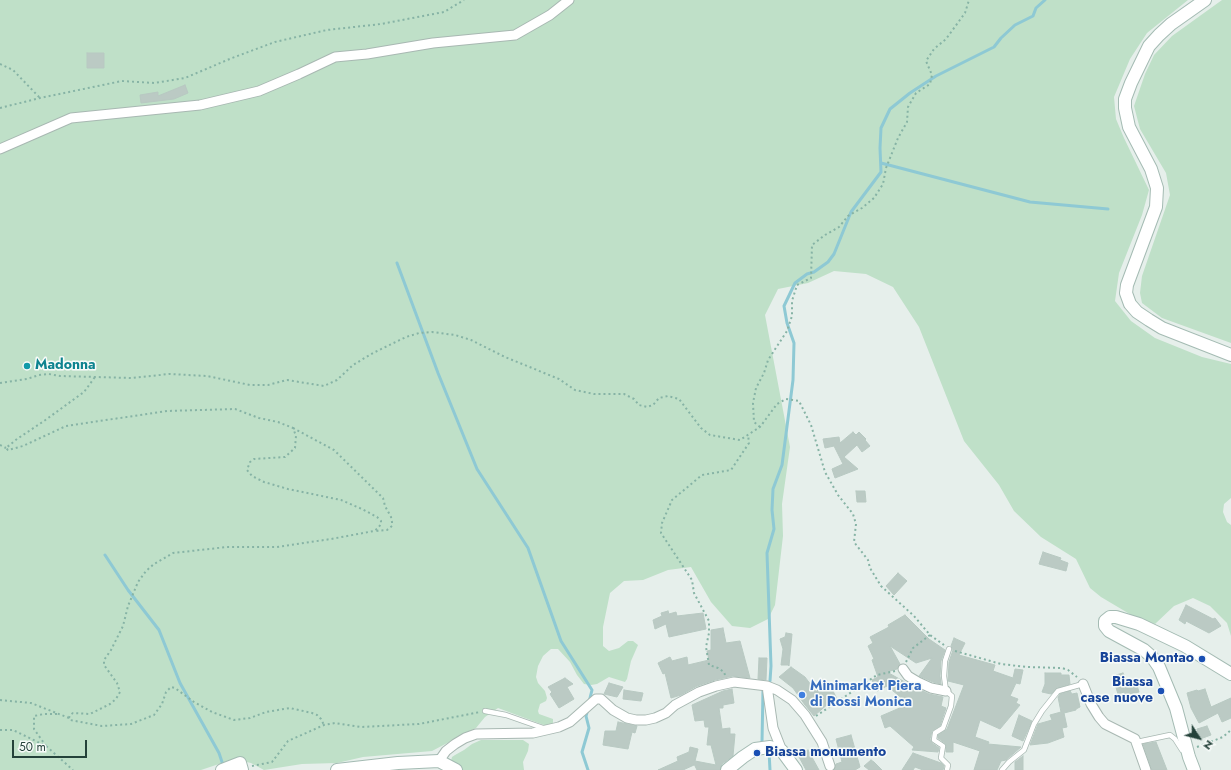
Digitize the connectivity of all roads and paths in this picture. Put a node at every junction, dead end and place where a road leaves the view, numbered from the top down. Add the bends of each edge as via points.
1 (464, 0) edge
2 (569, 0) edge
3 (969, 0) edge
4 (1205, 0) edge
5 (0, 64) edge
6 (40, 98) junction
7 (0, 108) edge
8 (0, 150) edge
9 (1231, 355) edge
10 (95, 377) junction
11 (0, 383) edge
12 (760, 427) junction
13 (293, 428) junction
14 (748, 435) junction
15 (0, 445) edge
16 (6, 448) junction
17 (374, 530) junction
18 (930, 635) junction
19 (949, 649) junction
20 (903, 669) junction
21 (1231, 674) edge
22 (728, 683) junction
23 (1083, 684) junction
24 (767, 686) junction
25 (946, 691) junction
26 (0, 700) edge
27 (485, 711) joint
28 (59, 714) junction
29 (69, 718) junction
30 (809, 721) junction
31 (324, 725) junction
32 (0, 730) edge
33 (549, 730) junction
34 (1231, 730) edge
35 (1137, 742) junction
36 (46, 746) junction
37 (782, 751) junction
38 (1188, 751) junction
39 (439, 760) junction
40 (830, 766) dead end
41 (246, 768) edge
42 (73, 770) edge
43 (222, 770) edge
44 (337, 770) edge
45 (456, 770) edge
46 (727, 770) edge
47 (796, 770) edge
48 (947, 770) edge
49 (1002, 770) edge
50 (1146, 770) edge
51 (1194, 770) edge

1 - 6 path via 444,12 381,24 327,30 275,42 185,78 154,83 122,81
2 - 8 street via 550,15 516,35 433,43 335,57 259,91 200,105 71,118
3 - 12 path via 965,13 926,61 932,75 930,84 916,93 908,107 907,122 886,168 883,184 874,198 812,245 811,278 797,285 787,331 768,360 756,388 753,404 754,422
4 - 9 street via 1171,24 1149,46 1131,83 1126,100 1129,126 1151,169 1157,188 1156,206 1126,293 1130,304 1137,312 1162,328
5 - 6 path via 13,70
6 - 7 path
10 - 11 path via 39,374 27,379
10 - 14 path via 132,378 169,374 207,376 250,385 268,385 287,380 324,386 337,380 353,365 373,353 406,337 432,332 471,340 504,357 560,379 575,390 594,394 624,394 639,405 647,407 653,405 658,398 668,396 679,399 701,428 710,435 740,440
10 - 16 path via 84,392
12 - 14 path
12 - 18 path via 777,404 786,399 799,401 811,425 825,472 853,514 856,524 854,542 868,560 881,586 914,616
13 - 16 path via 235,409 167,411 66,426 23,446 8,450
13 - 17 path via 334,450 383,498 392,526 387,530
13 - 17 path via 296,436 295,448 284,457 254,459 247,470 252,476 264,482 341,500 362,509 381,521
14 - 22 path via 749,444 731,470 702,475 672,500 662,523 661,534 692,580 694,593 708,621 706,647 709,665 724,672
15 - 16 path
17 - 29 path via 277,547 227,547 173,553 154,564 138,582 123,626 104,660 104,665 118,683 120,692 110,704 90,714 74,714
18 - 19 path
18 - 20 path via 913,648
19 - 23 path via 1001,664 1062,668 1075,675
19 - 25 lane via 945,662
20 - 25 street via 908,676 918,682
20 - 30 path via 877,675
21 - 38 street via 1184,646 1139,624 1116,617 1110,617 1105,621 1109,631 1144,650 1159,667 1176,708
22 - 24 street
22 - 33 street via 699,692 655,718 646,720 623,716 598,699 570,722
23 - 35 street via 1105,724
23 - 49 lane via 1058,691 1034,724 1024,750
24 - 30 street via 792,700
24 - 37 street via 773,728
25 - 48 lane via 952,696 950,706 943,728 935,733 934,740 943,746 940,758 948,765
26 - 28 path via 31,703
27 - 31 path via 419,724 361,727 335,723
27 - 33 lane via 506,715
28 - 29 path
28 - 36 path via 34,716 34,729
29 - 31 path via 102,726 131,724 154,715 171,687 212,712 234,720 290,708 312,713 322,719
30 - 40 street via 822,742
31 - 41 path via 288,741 272,762
32 - 36 path via 13,730
33 - 39 street via 533,734 476,734 455,744
34 - 38 path
35 - 38 lane via 1170,735 1182,750
35 - 50 street
36 - 42 path
37 - 46 street via 770,747 755,749
37 - 47 street
38 - 51 street
39 - 44 street
39 - 45 street
41 - 43 street via 240,764

